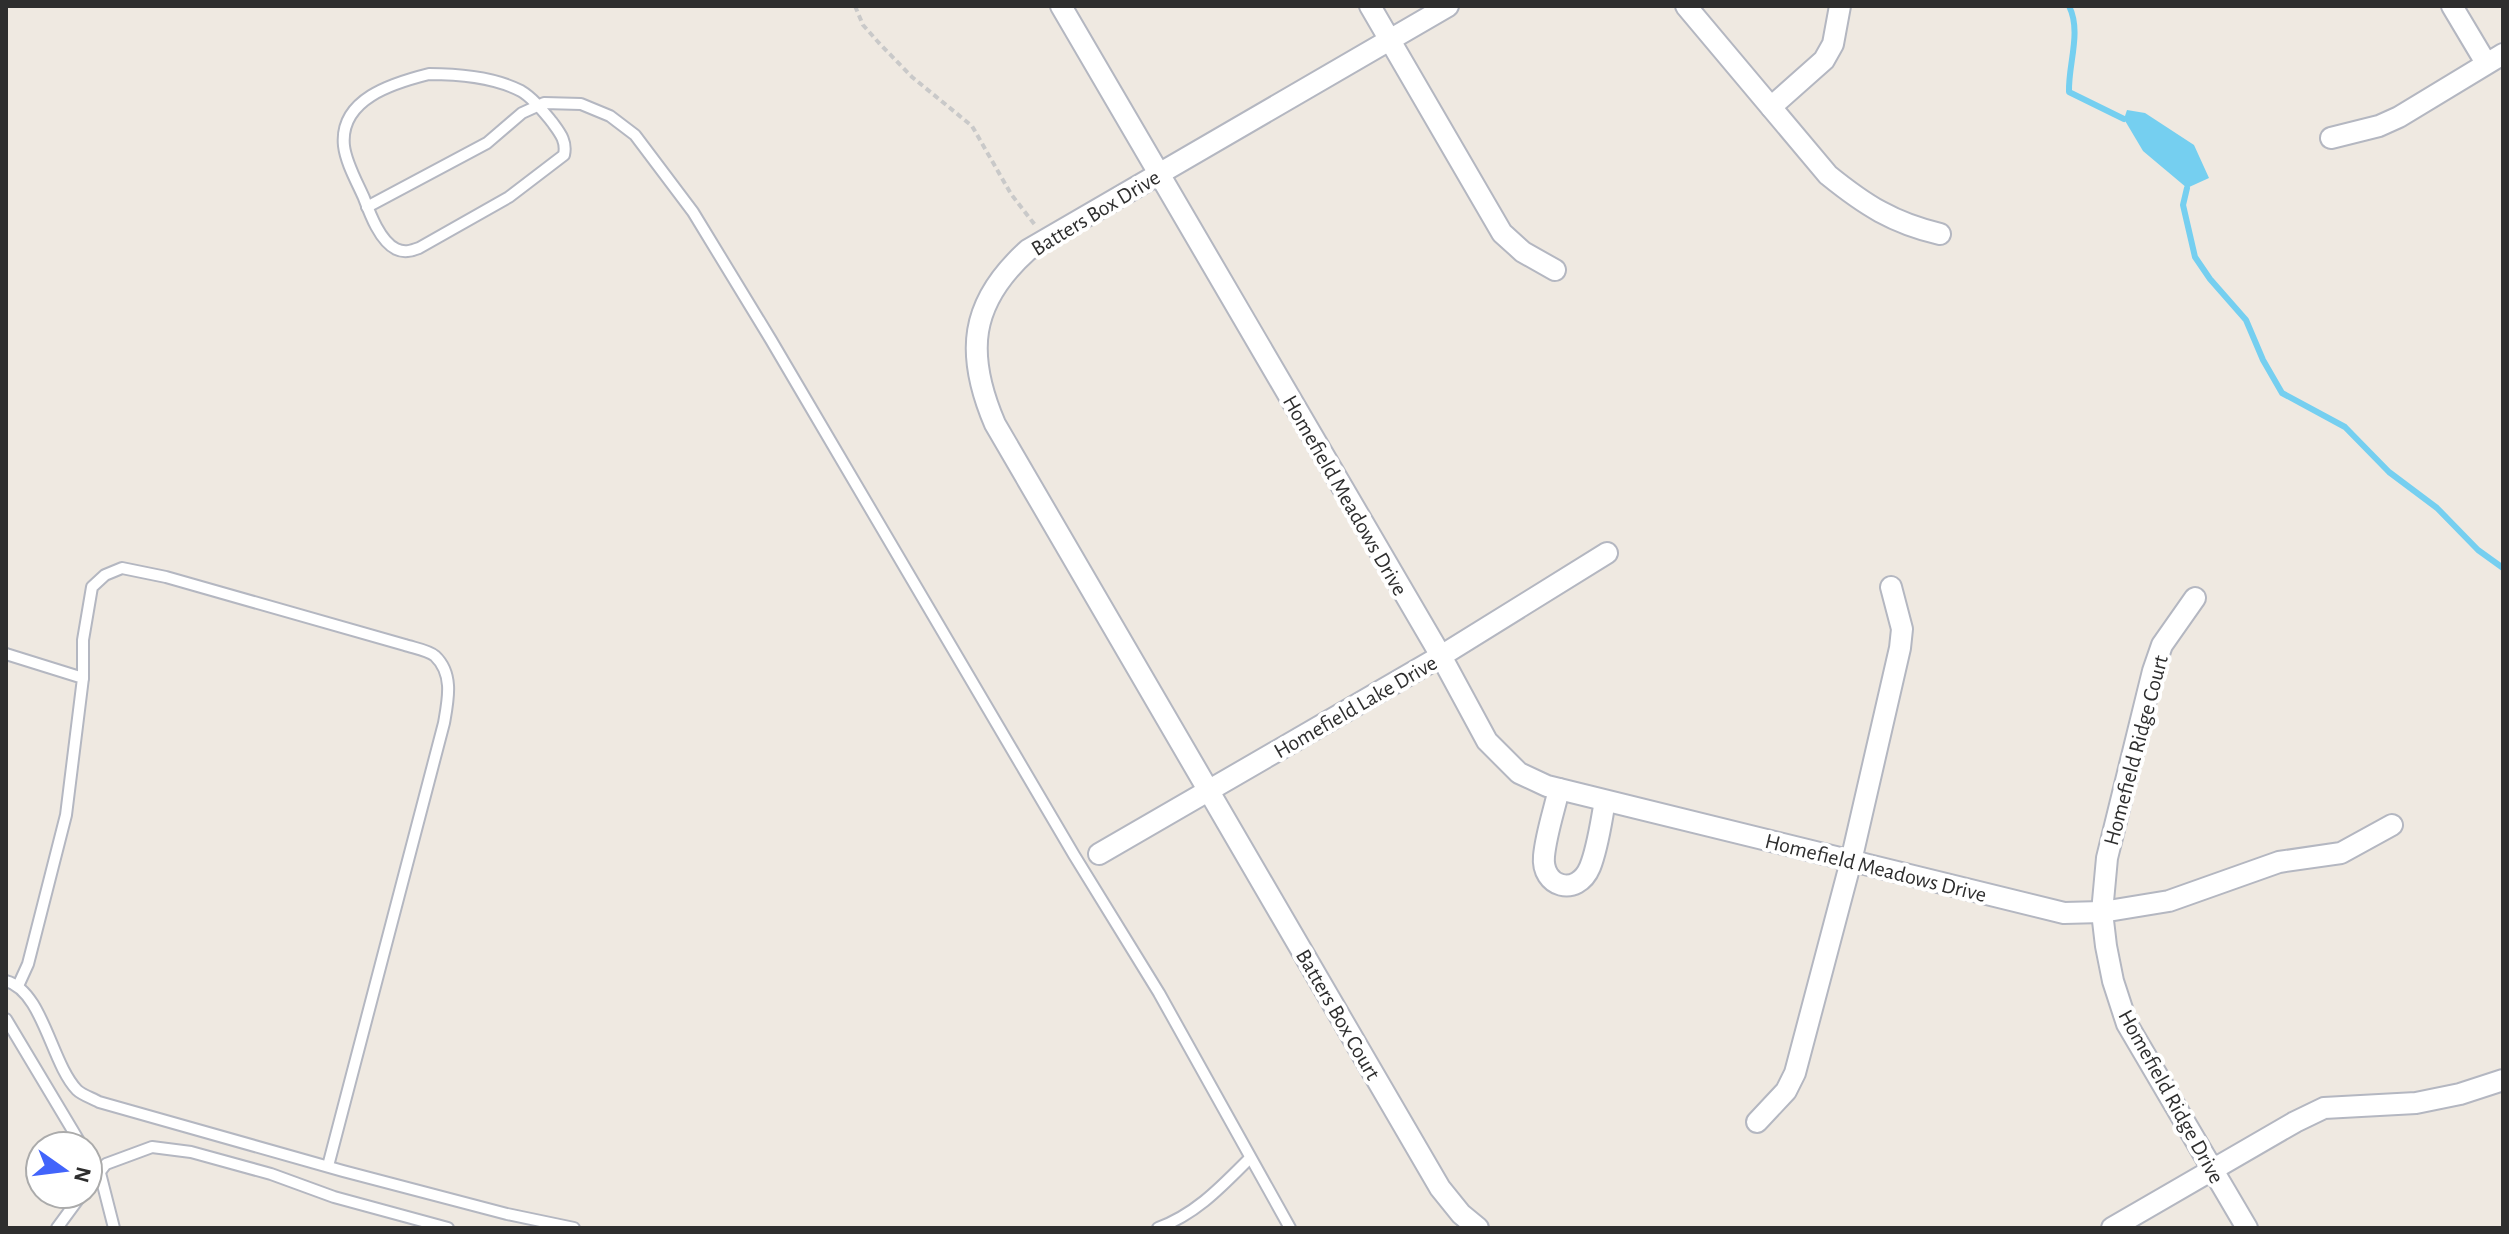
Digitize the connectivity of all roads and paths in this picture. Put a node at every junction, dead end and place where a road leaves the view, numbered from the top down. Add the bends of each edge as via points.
1 (855, 6) edge
2 (1061, 6) edge
3 (1370, 6) edge
4 (1448, 6) edge
5 (1686, 6) edge
6 (1840, 6) edge
7 (2452, 6) edge
8 (1390, 40) junction
9 (2494, 59) edge
10 (538, 106) junction
11 (1771, 107) junction
12 (2331, 138) dead end
13 (1158, 174) junction
14 (367, 207) junction
15 (1940, 234) dead end
16 (1046, 240) junction
17 (1555, 270) dead end
18 (1607, 553) dead end
19 (1891, 587) dead end
20 (2195, 598) dead end
21 (6, 654) edge
22 (1441, 656) junction
23 (83, 678) junction
24 (1559, 789) junction
25 (1210, 791) junction
26 (1605, 801) junction
27 (2392, 825) dead end
28 (1099, 854) dead end
29 (1851, 861) junction
30 (2102, 912) junction
31 (6, 981) edge
32 (18, 986) junction
33 (6, 1019) edge
34 (2503, 1080) edge
35 (1757, 1122) dead end
36 (72, 1130) edge
37 (1249, 1159) junction
38 (328, 1166) junction
39 (104, 1167) edge
40 (2213, 1170) junction
41 (104, 1189) edge
42 (70, 1210) edge
43 (57, 1228) edge
44 (114, 1228) edge
45 (448, 1228) edge
46 (574, 1228) edge
47 (1158, 1228) edge
48 (1290, 1228) edge
49 (1478, 1228) edge
50 (2112, 1228) edge
51 (2247, 1228) edge

1 - 16 path via 863,25 912,77 972,126 1011,194
2 - 13 street, Homefield Meadows Drive
3 - 8 street
4 - 8 street, Batters Box Drive
5 - 11 street
6 - 11 street via 1833,44 1824,60
7 - 9 street
8 - 13 street, Batters Box Drive
8 - 17 street via 1502,233
9 - 12 street via 2399,117
10 - 14 lane via 487,143
10 - 14 lane via 521,91 458,74 393,82 366,99 345,130 344,148
10 - 14 lane via 565,139 564,155 509,197 406,252 385,240
10 - 37 lane via 581,104 610,116 635,135 693,212 1159,993
11 - 15 street via 1828,175 1854,197 1886,217
13 - 16 street, Batters Box Drive
13 - 22 street, Homefield Meadows Drive
16 - 25 street, Batters Box Drive via 1008,268 989,297 978,329 975,364 982,393 995,424
18 - 22 street, Homefield Lake Drive
19 - 29 street via 1902,629 1900,648
20 - 30 street, Homefield Ridge Court via 2162,645 2153,671 2107,858
21 - 23 lane
22 - 24 street, Homefield Meadows Drive via 1487,741 1519,773
22 - 25 street, Homefield Lake Drive
23 - 32 lane via 66,815
23 - 38 lane via 92,587 122,568 405,645 434,655 446,671 444,723
24 - 26 street, Homefield Meadows Drive
24 - 26 street via 1543,858 1547,875 1567,887 1579,883 1589,869
25 - 28 street, Homefield Lake Drive
25 - 49 street, Batters Box Court via 1440,1188
26 - 29 street, Homefield Meadows Drive
27 - 30 street, Homefield Meadows Drive via 2341,853 2279,862 2169,901
29 - 30 street, Homefield Meadows Drive via 2064,913
29 - 35 street via 1795,1073
30 - 40 street, Homefield Ridge Drive via 2113,981 2127,1024
31 - 32 lane
32 - 38 lane via 78,1091 99,1102
33 - 36 lane
34 - 40 street via 2416,1103 2324,1108
37 - 47 lane via 1199,1207
37 - 48 lane
38 - 46 lane
39 - 45 lane via 152,1147 191,1152
40 - 50 street
40 - 51 street, Homefield Ridge Drive
41 - 44 lane
42 - 43 lane

